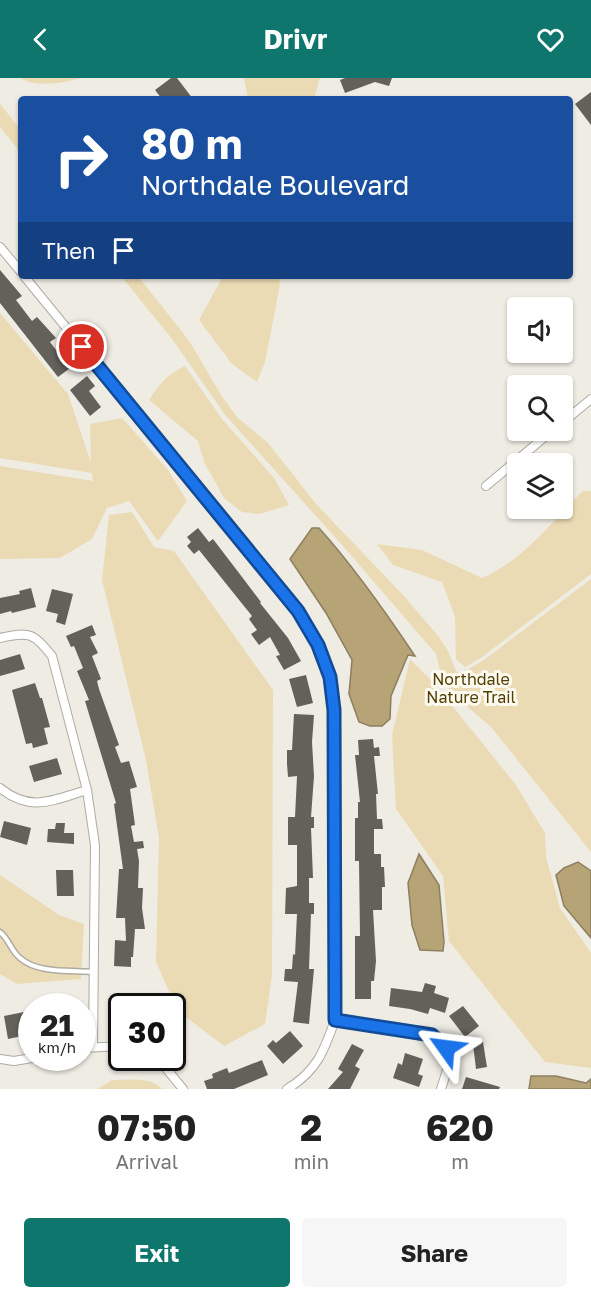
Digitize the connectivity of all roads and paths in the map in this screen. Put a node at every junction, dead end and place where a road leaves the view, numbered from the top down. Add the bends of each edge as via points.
1 (0, 246) edge
2 (18, 268) edge
3 (26, 279) edge
4 (591, 399) edge
5 (573, 414) edge
6 (540, 441) edge
7 (486, 486) dead end
8 (0, 638) edge
9 (0, 788) edge
10 (87, 790) junction
11 (0, 932) edge
12 (94, 972) junction
13 (94, 993) edge
14 (335, 1020) junction
15 (0, 1059) edge
16 (18, 1060) edge
17 (168, 1071) edge
18 (183, 1089) edge
19 (287, 1089) edge
20 (441, 1089) edge

1 - 2 street
3 - 14 street via 298,611 318,645 330,677 334,710
4 - 5 street
6 - 7 street
8 - 10 street via 21,633 30,636 38,639 52,656
9 - 10 street via 13,798 37,804
10 - 12 street via 95,845
11 - 12 lane via 14,952 31,965
12 - 13 street
14 - 19 street via 323,1054 300,1081
14 - 20 street via 432,1035 446,1048 447,1067
15 - 16 street
17 - 18 street

